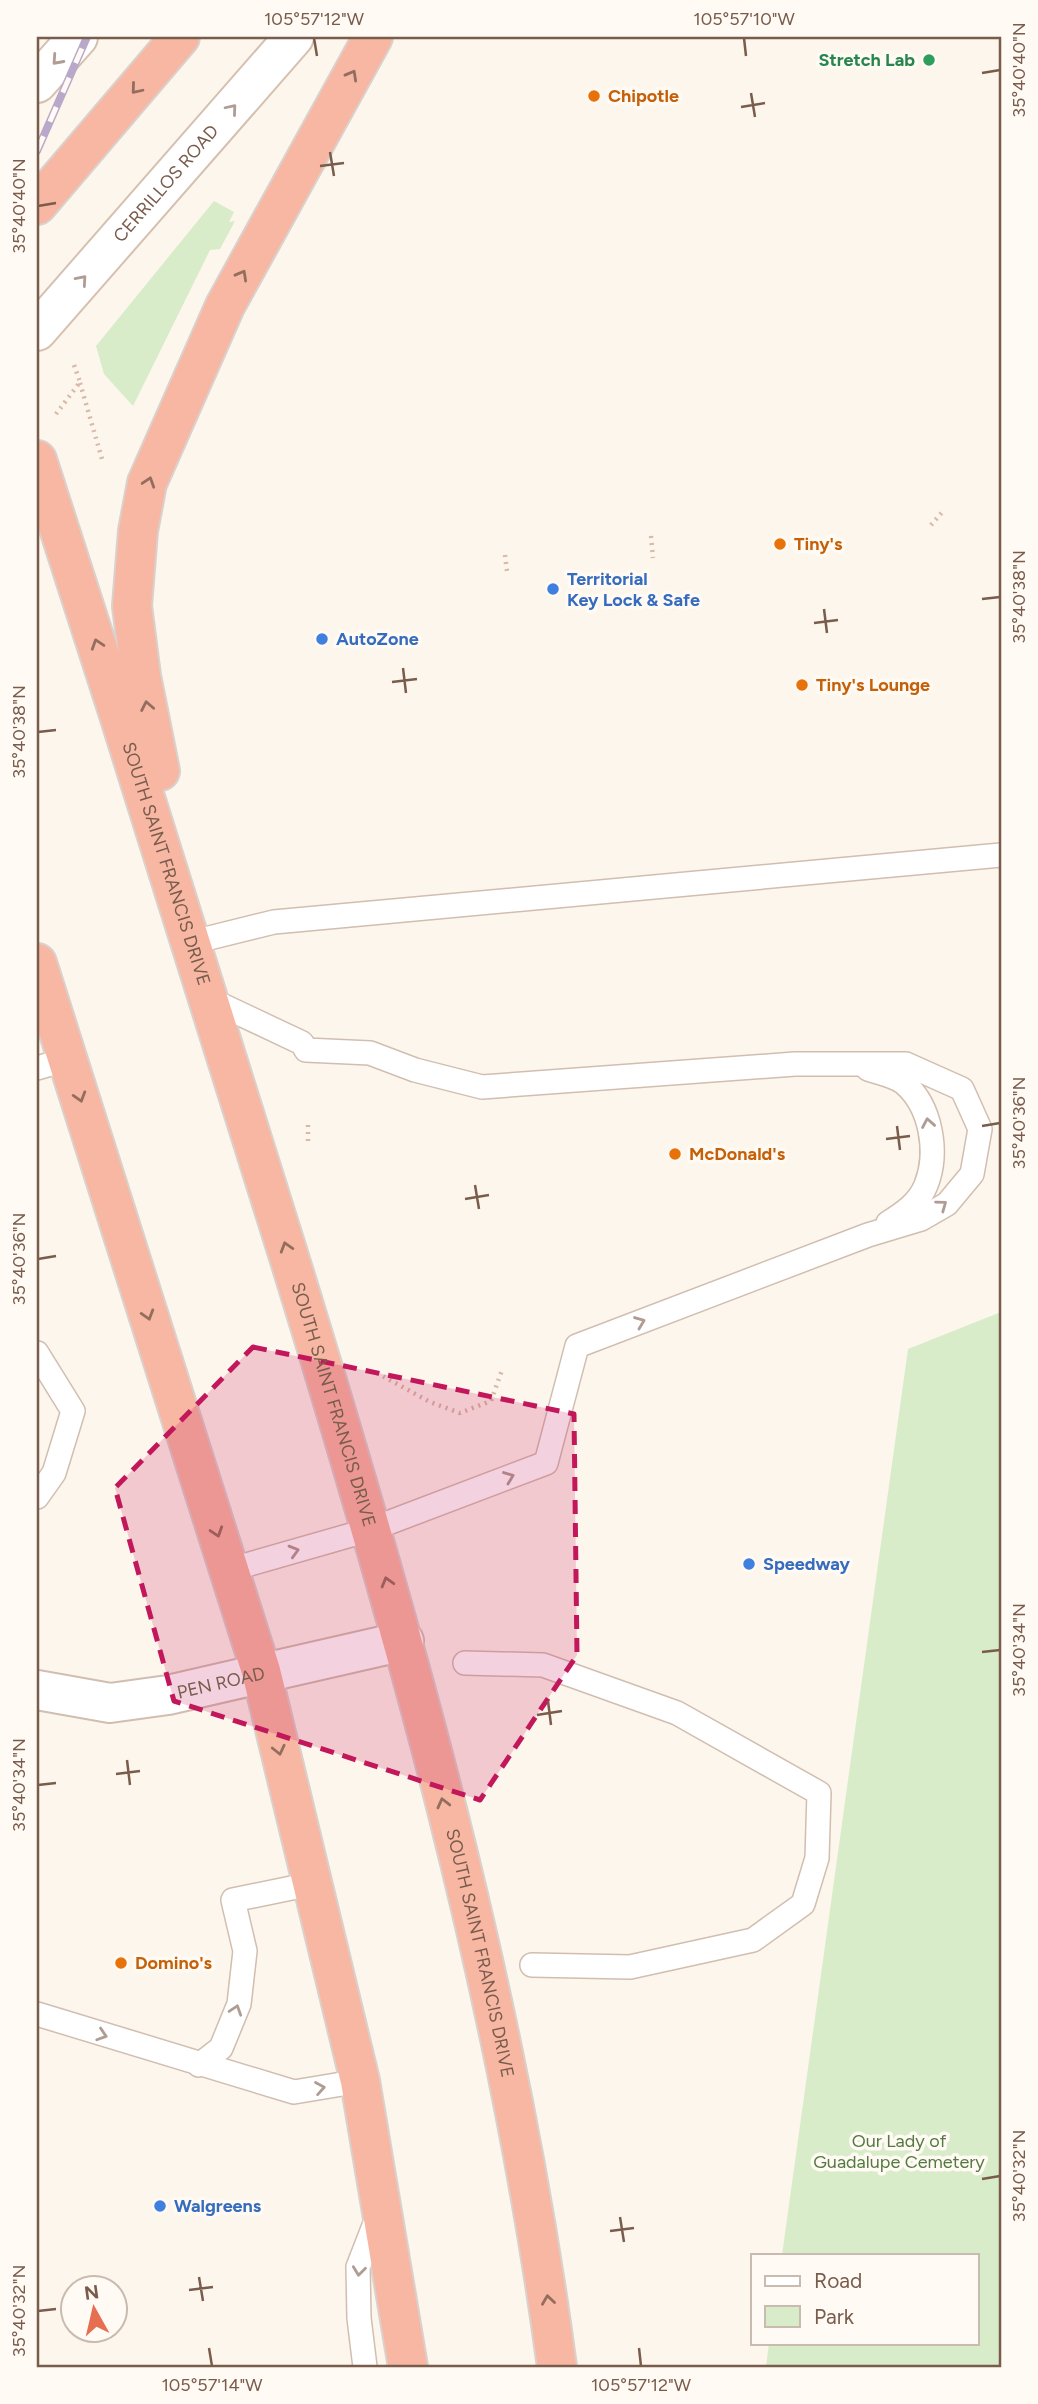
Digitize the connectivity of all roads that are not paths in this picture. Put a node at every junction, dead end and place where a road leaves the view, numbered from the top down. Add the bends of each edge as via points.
1 (78, 37) edge
2 (180, 37) edge
3 (294, 37) edge
4 (373, 37) edge
5 (37, 83) edge
6 (37, 205) edge
7 (37, 331) edge
8 (37, 460) edge
9 (1001, 855) edge
10 (193, 942) junction
11 (37, 962) edge
12 (211, 1000) junction
13 (52, 1063) edge
14 (855, 1064) junction
15 (868, 1236) junction
16 (37, 1353) edge
17 (37, 1497) edge
18 (372, 1529) junction
19 (229, 1570) junction
20 (404, 1641) junction
21 (466, 1664) dead end
22 (261, 1671) junction
23 (37, 1690) edge
24 (311, 1884) junction
25 (532, 1965) dead end
26 (37, 2014) edge
27 (200, 2065) junction
28 (360, 2081) junction
29 (381, 2207) junction
30 (365, 2367) edge
31 (408, 2367) edge
32 (557, 2367) edge

1 -> 5 main road
2 -> 6 highway
7 -> 3 main road, CERRILLOS ROAD
10 -> 4 highway via 141,676 132,606 147,483 225,306
10 -> 8 highway, SOUTH SAINT FRANCIS DRIVE
9 - 10 lane via 274,922
10 - 12 highway, SOUTH SAINT FRANCIS DRIVE
11 - 13 highway
12 - 14 lane via 302,1043 306,1050 370,1053 482,1087 795,1064
18 -> 12 highway, SOUTH SAINT FRANCIS DRIVE
13 -> 19 highway
15 -> 14 lane via 910,1210 926,1185 932,1146 925,1108 903,1082
15 -> 14 lane via 921,1219 947,1203 972,1174 979,1129 962,1089 906,1064
18 -> 15 lane via 546,1463 577,1346
16 - 17 lane via 74,1411 54,1473
19 -> 18 lane
20 -> 18 highway, SOUTH SAINT FRANCIS DRIVE
19 - 22 highway
20 - 22 main road, PEN ROAD
32 -> 20 highway, SOUTH SAINT FRANCIS DRIVE via 489,1988
21 - 25 lane via 543,1665 677,1713 818,1793 817,1858 803,1904 753,1940 630,1967
22 - 23 main road, PEN ROAD via 168,1695 110,1703
22 -> 24 highway
27 -> 24 lane via 221,2048 239,2004 245,1951 233,1900
24 - 28 highway
26 -> 27 lane
27 -> 28 lane via 294,2092
28 - 29 highway
29 -> 30 lane via 358,2267
29 - 31 highway

